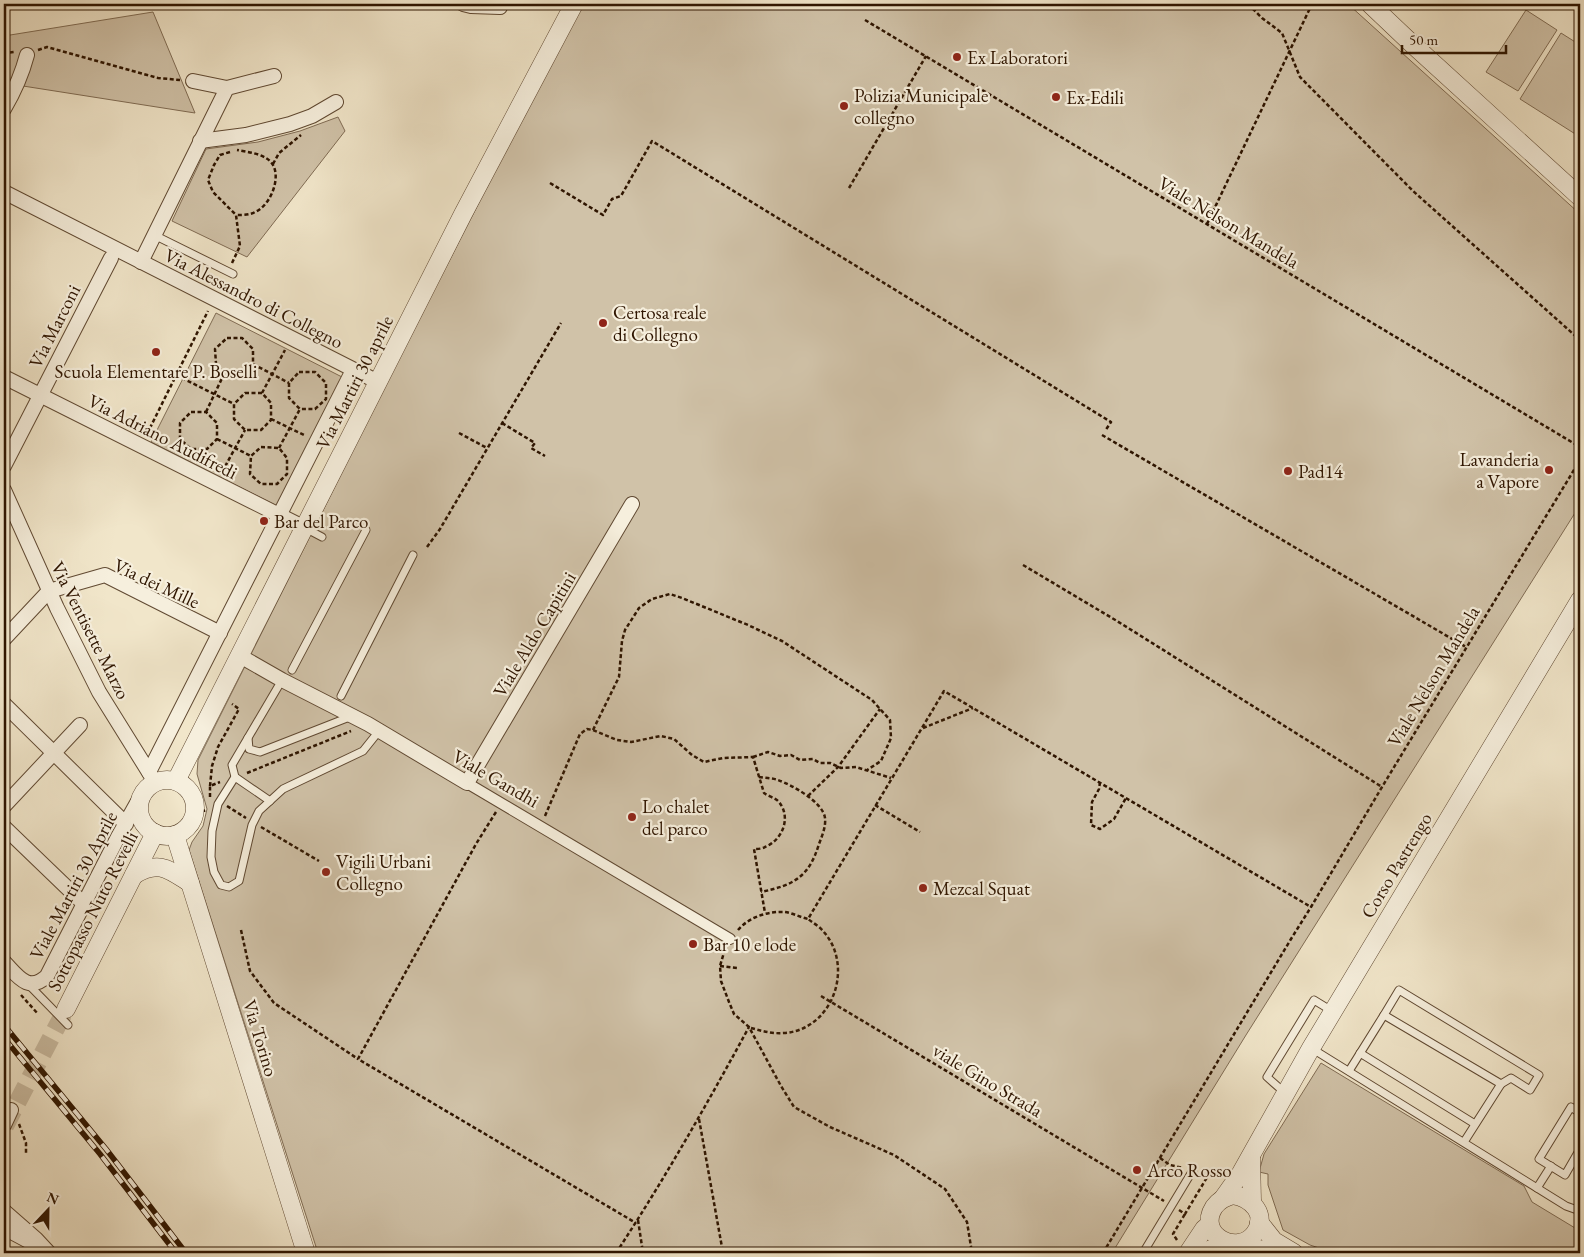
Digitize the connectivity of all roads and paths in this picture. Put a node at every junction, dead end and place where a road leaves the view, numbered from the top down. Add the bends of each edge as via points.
1 (464, 4) edge
2 (501, 4) edge
3 (1248, 4) edge
4 (1312, 4) edge
5 (1370, 4) edge
6 (571, 5) edge
7 (865, 20) dead end
8 (1289, 52) junction
9 (27, 54) joint
10 (926, 56) junction
11 (274, 76) dead end
12 (193, 81) joint
13 (227, 88) junction
14 (336, 102) dead end
15 (4, 109) edge
16 (300, 120) junction
17 (200, 142) junction
18 (273, 164) junction
19 (550, 184) dead end
20 (849, 188) dead end
21 (4, 192) edge
22 (1580, 197) edge
23 (236, 216) junction
24 (1207, 224) junction
25 (154, 235) junction
26 (111, 258) dead end
27 (140, 262) junction
28 (230, 272) joint
29 (214, 299) junction
30 (561, 323) dead end
31 (292, 338) junction
32 (1580, 340) edge
33 (253, 364) junction
34 (353, 370) junction
35 (224, 374) junction
36 (272, 374) junction
37 (176, 375) junction
38 (4, 377) edge
39 (378, 382) junction
40 (289, 383) junction
41 (262, 393) junction
42 (215, 394) junction
43 (40, 395) junction
44 (234, 404) junction
45 (300, 409) junction
46 (206, 412) junction
47 (271, 419) junction
48 (502, 423) junction
49 (289, 428) junction
50 (245, 430) junction
51 (1105, 431) dead end
52 (459, 433) dead end
53 (1102, 435) dead end
54 (217, 439) junction
55 (317, 441) junction
56 (141, 446) junction
57 (1580, 447) edge
58 (235, 448) junction
59 (278, 448) junction
60 (487, 448) junction
61 (251, 456) junction
62 (545, 456) dead end
63 (1580, 460) edge
64 (4, 466) edge
65 (217, 483) junction
66 (4, 490) edge
67 (632, 504) dead end
68 (279, 515) junction
69 (305, 528) junction
70 (366, 530) dead end
71 (322, 537) dead end
72 (427, 547) dead end
73 (413, 555) dead end
74 (1023, 566) dead end
75 (49, 590) junction
76 (1580, 600) edge
77 (220, 633) junction
78 (4, 639) edge
79 (1466, 647) junction
80 (240, 656) junction
81 (287, 675) junction
82 (341, 696) dead end
83 (4, 704) edge
84 (232, 704) dead end
85 (973, 708) junction
86 (880, 709) junction
87 (352, 716) junction
88 (80, 725) dead end
89 (374, 728) junction
90 (921, 728) junction
91 (593, 730) junction
92 (248, 737) junction
93 (54, 753) junction
94 (753, 757) junction
95 (838, 767) junction
96 (867, 770) junction
97 (152, 777) junction
98 (235, 777) junction
99 (759, 777) junction
100 (891, 778) junction
101 (176, 781) junction
102 (467, 782) junction
103 (1100, 782) junction
104 (210, 786) dead end
105 (1382, 787) junction
106 (141, 796) junction
107 (808, 796) junction
108 (210, 797) dead end
109 (1126, 798) junction
110 (270, 801) junction
111 (219, 802) junction
112 (502, 802) junction
113 (875, 805) junction
114 (4, 806) edge
115 (253, 822) junction
116 (126, 824) junction
117 (541, 826) junction
118 (4, 827) edge
119 (920, 832) dead end
120 (155, 833) junction
121 (174, 835) junction
122 (319, 861) dead end
123 (134, 875) junction
124 (190, 883) junction
125 (761, 892) junction
126 (84, 904) junction
127 (1311, 907) junction
128 (765, 913) junction
129 (808, 919) junction
130 (241, 930) dead end
131 (730, 939) junction
132 (4, 962) edge
133 (720, 966) junction
134 (737, 968) dead end
135 (30, 984) junction
136 (820, 996) dead end
137 (26, 1000) dead end
138 (831, 1002) junction
139 (1333, 1012) junction
140 (38, 1014) dead end
141 (1384, 1015) junction
142 (67, 1017) joint
143 (749, 1027) junction
144 (1311, 1048) junction
145 (1360, 1053) junction
146 (4, 1054) edge
147 (7, 1058) dead end
148 (358, 1059) junction
149 (1349, 1071) junction
150 (1501, 1084) junction
151 (1285, 1093) junction
152 (11, 1110) joint
153 (1580, 1113) edge
154 (699, 1118) junction
155 (1475, 1124) junction
156 (4, 1125) edge
157 (1464, 1142) junction
158 (1580, 1149) edge
159 (26, 1154) dead end
160 (1251, 1154) junction
161 (1551, 1166) junction
162 (1193, 1170) dead end
163 (1141, 1188) junction
164 (1537, 1188) junction
165 (1224, 1197) junction
166 (1252, 1202) junction
167 (4, 1211) edge
168 (1580, 1212) edge
169 (1185, 1214) dead end
170 (637, 1222) junction
171 (1259, 1222) junction
172 (1209, 1225) junction
173 (4, 1228) edge
174 (1234, 1243) junction
175 (1183, 1247) edge
176 (48, 1253) edge
177 (306, 1253) edge
178 (616, 1253) edge
179 (643, 1253) edge
180 (723, 1253) edge
181 (972, 1253) edge
182 (1103, 1253) edge
183 (1143, 1253) edge
184 (1205, 1253) edge
185 (1274, 1253) edge
186 (1294, 1253) edge

1 - 2 street via 500,7
3 - 8 path via 1282,33
4 - 8 path
5 - 22 street
6 - 39 street, Via Martiri 30 aprile
7 - 10 path, Viale Nelson Mandela
8 - 24 path
8 - 32 path via 1300,77 1413,191
9 - 12 path via 47,47 158,78
9 - 15 street
10 - 20 path
10 - 24 path, Viale Nelson Mandela
11 - 13 street
12 - 13 street
13 - 17 street, Via Alessandro di Collegno
14 - 16 street
16 - 17 street via 246,135
16 - 18 path via 306,132 279,153
17 - 25 street, Via Alessandro di Collegno
18 - 23 path via 275,187 269,200 256,212
18 - 23 path via 265,157 236,150 220,155 208,180 213,192
19 - 51 path via 603,214 612,199 621,196 652,141 1110,422
21 - 27 street, Via Alessandro di Collegno
23 - 28 path via 240,246
24 - 57 path, Viale Nelson Mandela
25 - 27 street, Via Alessandro di Collegno
25 - 28 lane
26 - 43 street, Via Marconi
27 - 29 street, Via Alessandro di Collegno
29 - 31 street, Via Alessandro di Collegno
29 - 37 path
30 - 48 path
31 - 34 street, Via Alessandro di Collegno
31 - 36 path
33 - 35 path via 242,375
33 - 35 path via 253,349 248,343 242,338 226,338 216,349 216,364
33 - 36 path
34 - 39 street, Via Alessandro di Collegno
34 - 55 street, Via Martiri 30 aprile
35 - 42 path
36 - 40 path
36 - 41 path
37 - 42 path
37 - 56 path
38 - 43 street, Via Adriano Audifredi
39 - 69 street, Via Martiri 30 aprile
40 - 45 path via 289,398
40 - 45 path via 299,372 315,372 326,383 326,399 315,409
41 - 44 path via 245,392
41 - 47 path via 271,403
42 - 44 path
42 - 46 path
43 - 56 street, Via Adriano Audifredi
43 - 64 street, Via Marconi
44 - 50 path via 234,419
45 - 49 path
46 - 54 path via 217,423
46 - 54 path via 191,412 180,423 180,439 191,449 206,449
47 - 49 path
47 - 50 path via 260,430
48 - 60 path
48 - 62 path via 535,443 531,448
49 - 55 path
49 - 59 path
50 - 58 path
52 - 60 path
53 - 79 path
54 - 58 path
55 - 68 street, Via Martiri 30 aprile
56 - 65 street, Via Adriano Audifredi
58 - 61 path
58 - 65 path
59 - 61 path via 261,447
59 - 61 path via 287,458 287,474 277,484 261,484 250,474
60 - 72 path
63 - 79 path, Viale Nelson Mandela
65 - 68 street, Via Adriano Audifredi
66 - 75 street, Via Ventisette Marzo
67 - 102 street, Viale Aldo Capitini
68 - 69 street, Via Adriano Audifredi
68 - 77 street, Via Martiri 30 aprile
69 - 71 lane
69 - 80 street, Via Martiri 30 aprile
70 - 81 lane
73 - 82 lane
74 - 105 path
75 - 77 street, Via dei Mille via 105,575
75 - 78 street
75 - 97 street, Via Ventisette Marzo via 99,692
76 - 139 street, Corso Pastrengo
77 - 97 street, Via Martiri 30 aprile
79 - 105 path, Viale Nelson Mandela
80 - 81 street, Viale Gandhi
80 - 101 street, Via Martiri 30 aprile
81 - 87 street, Viale Gandhi
81 - 92 lane
83 - 93 street
84 - 104 path via 238,709 218,746
85 - 90 path
85 - 90 path via 944,691
85 - 103 path
86 - 91 path via 872,700 782,641 670,594 652,599 639,608 625,630 620,677
86 - 95 path
86 - 96 path via 890,720 891,738 882,761
87 - 89 street, Viale Gandhi
87 - 92 lane via 260,752 249,749
88 - 93 street
89 - 98 path
89 - 102 street, Viale Gandhi
89 - 110 lane via 363,752 283,789
90 - 100 path
91 - 94 path via 632,742 661,736 674,739 704,762
91 - 117 path via 587,729 580,734
92 - 98 lane via 232,765
93 - 114 street
93 - 116 street
94 - 95 path via 768,752 791,755 800,760 813,759
94 - 99 path
95 - 96 path
95 - 107 path
96 - 100 path
97 - 101 street
97 - 106 street
98 - 110 lane
98 - 111 lane
99 - 107 path via 777,780
99 - 125 path via 764,793 778,801 785,814 784,828 776,840 765,848 754,849
100 - 113 path
101 - 121 street via 191,793 195,813 184,831
102 - 112 street, Viale Gandhi
103 - 109 path
103 - 109 path via 1092,802 1091,825 1100,829 1114,819
105 - 127 path, Viale Nelson Mandela
106 - 116 street, Viale Martiri 30 Aprile
106 - 120 street via 141,818
107 - 125 path via 825,817 815,859 796,881
108 - 111 path
109 - 127 path
110 - 115 lane via 258,811
111 - 115 path
111 - 115 lane via 212,831 211,857 221,885 229,887 239,881
112 - 117 street, Viale Gandhi
112 - 148 path
113 - 119 path
113 - 129 path
115 - 122 path
116 - 126 street, Viale Martiri 30 Aprile
117 - 131 street, Viale Gandhi
118 - 126 street
120 - 121 street
120 - 123 street, Sottopasso Nuto Revelli
121 - 124 street, Via Torino
123 - 124 street via 155,866
123 - 142 street, Sottopasso Nuto Revelli
124 - 177 street, Via Torino
125 - 128 path
126 - 135 street, Viale Martiri 30 Aprile via 46,976
127 - 163 path, Viale Nelson Mandela
128 - 129 path via 786,912
128 - 131 path via 740,927
129 - 138 path via 823,931 833,947 838,965 838,984
130 - 148 path via 250,972 274,1003
131 - 133 path
132 - 135 street via 21,980
133 - 134 path
133 - 143 path via 721,982 734,1014
135 - 142 lane
136 - 138 path, viale Gino Strada
137 - 140 path
138 - 143 path via 820,1017 804,1028 786,1033 767,1033
138 - 163 path, viale Gino Strada
139 - 144 street, Corso Pastrengo
139 - 151 lane via 1314,1000 1267,1077
141 - 145 lane
141 - 150 lane
141 - 150 lane via 1399,990 1539,1075 1530,1090 1511,1078
143 - 154 path
143 - 181 path via 794,1107 894,1155 945,1189 967,1222
144 - 149 lane
144 - 151 street, Corso Pastrengo
145 - 149 lane
145 - 155 lane
146 - 147 path
148 - 170 path
149 - 157 lane
150 - 155 lane
151 - 160 street, Corso Pastrengo
152 - 156 street
152 - 159 path via 22,1128
153 - 161 lane via 1570,1107 1540,1160
154 - 170 path
154 - 180 path
155 - 157 lane
157 - 164 lane
158 - 161 lane via 1565,1175
160 - 165 street, Corso Pastrengo
160 - 166 street
161 - 164 lane
162 - 183 lane
163 - 182 path, Viale Nelson Mandela
164 - 168 lane
165 - 166 street via 1240,1196
165 - 172 street via 1209,1216
166 - 171 street
167 - 176 street
169 - 175 path via 1173,1234
170 - 178 path
170 - 179 path
171 - 174 street via 1251,1238
171 - 186 street via 1274,1241
172 - 174 street via 1217,1237
172 - 175 street
173 - 176 street
174 - 184 street
174 - 185 street

